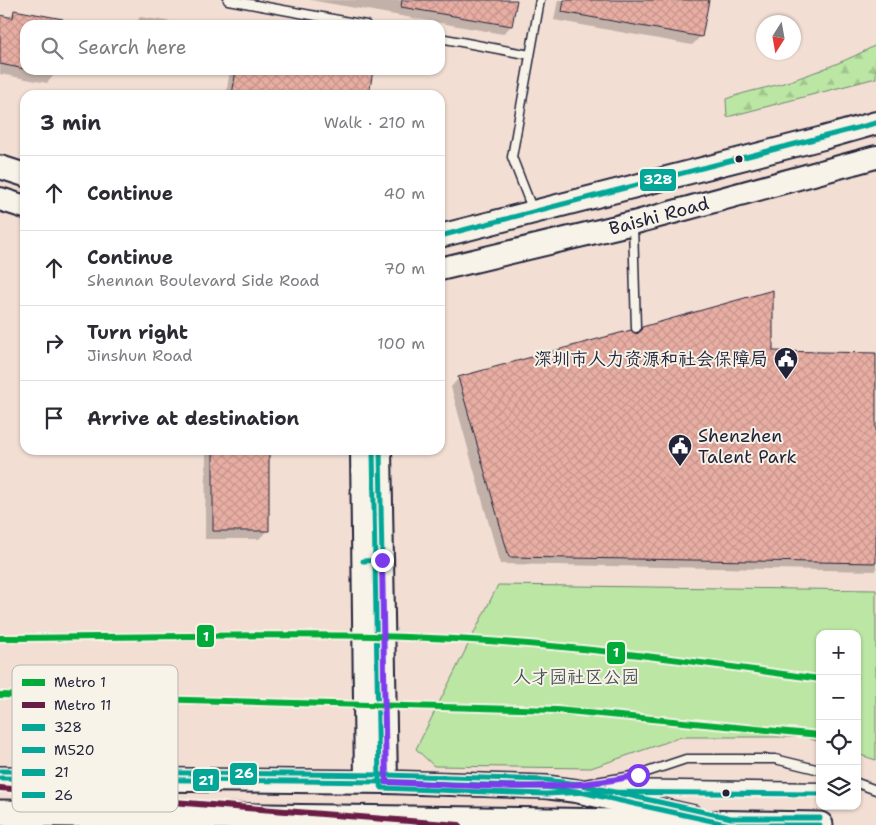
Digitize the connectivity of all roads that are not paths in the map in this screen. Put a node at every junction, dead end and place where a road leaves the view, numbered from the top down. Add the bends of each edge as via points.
1 (228, 0) edge
2 (540, 0) edge
3 (338, 20) edge
4 (445, 39) edge
5 (530, 55) junction
6 (876, 123) edge
7 (876, 157) edge
8 (0, 166) edge
9 (20, 173) edge
10 (0, 199) edge
11 (20, 205) edge
12 (534, 213) junction
13 (633, 223) junction
14 (445, 235) edge
15 (445, 268) edge
16 (636, 328) dead end
17 (362, 455) edge
18 (380, 455) edge
19 (372, 560) junction
20 (816, 769) edge
21 (178, 780) edge
22 (376, 782) junction
23 (588, 784) junction
24 (861, 784) edge
25 (546, 787) junction
26 (816, 787) edge
27 (873, 788) edge
28 (0, 813) edge
29 (730, 825) edge
30 (820, 825) edge

1 - 3 lane
2 - 5 lane
4 - 5 lane
5 - 12 lane via 512,157
6 - 12 main road, Baishi Road
7 - 13 main road, Baishi Road
8 - 9 main road
10 - 11 main road
12 - 14 main road, Baishi Road
13 - 15 main road, Baishi Road
13 - 16 lane
17 - 19 main road
18 - 19 main road
19 - 22 main road
20 - 23 lane via 776,759 686,759 638,775
21 - 22 main road
22 - 25 main road
23 - 25 lane
23 - 26 lane
24 - 27 lane
25 - 29 main road
28 - 29 main road
29 - 30 main road

